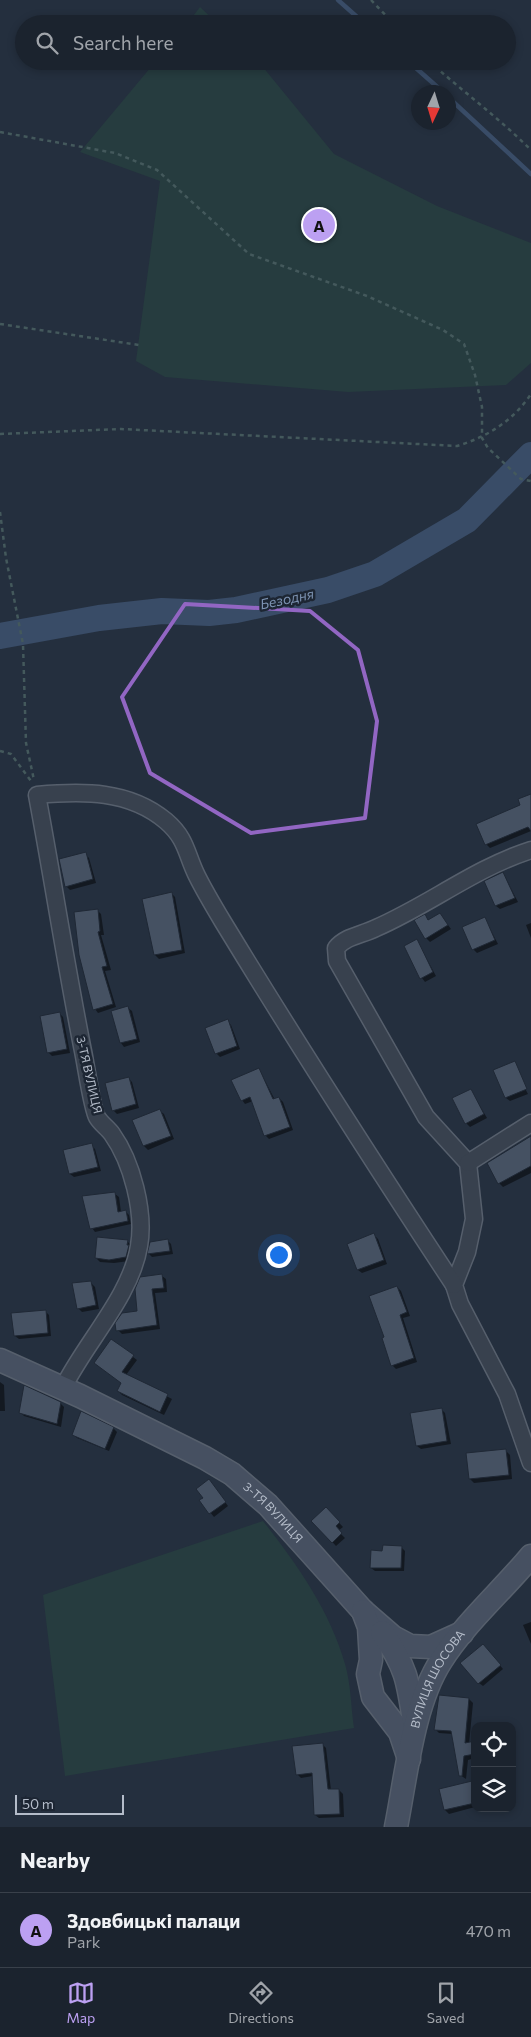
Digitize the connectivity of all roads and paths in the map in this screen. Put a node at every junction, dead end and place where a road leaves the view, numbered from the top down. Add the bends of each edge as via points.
1 (371, 0) edge
2 (385, 15) edge
3 (438, 70) edge
4 (0, 132) edge
5 (531, 150) edge
6 (0, 324) edge
7 (138, 345) dead end
8 (531, 394) edge
9 (0, 434) edge
10 (482, 438) junction
11 (531, 482) edge
12 (0, 512) edge
13 (0, 751) edge
14 (36, 790) junction
15 (531, 850) edge
16 (531, 1122) edge
17 (468, 1163) junction
18 (454, 1285) junction
19 (0, 1360) edge
20 (62, 1388) junction
21 (531, 1464) edge
22 (531, 1556) edge
23 (370, 1618) junction
24 (462, 1634) junction
25 (415, 1732) junction
26 (409, 1760) junction
27 (396, 1827) edge

1 - 2 path
3 - 5 path
4 - 10 path via 115,153 157,170 249,254 367,296 443,330 464,344 482,407
6 - 7 path
8 - 10 path via 508,420
9 - 10 path via 121,429 457,446
10 - 11 path via 520,479
12 - 14 path via 23,644 26,743
13 - 14 path via 11,754
14 - 18 street via 106,793 133,802 176,829 223,922 358,1139
14 - 20 street, 3-ТЯ ВУЛИЦЯ via 97,1117 113,1135 123,1156 136,1190 142,1226 139,1248 127,1280
15 - 17 street via 503,859 376,928 342,941 336,948 337,961 426,1118
16 - 17 street
17 - 18 street via 474,1219
18 - 21 street via 460,1304 507,1394
19 - 20 street, 3-ТЯ ВУЛИЦЯ
20 - 23 street, 3-ТЯ ВУЛИЦЯ via 205,1458 238,1479 268,1505
22 - 24 street, ВУЛИЦЯ ШОСОВА
23 - 24 street, 3-ТЯ ВУЛИЦЯ via 392,1637 420,1648
23 - 25 street via 403,1665 409,1683
23 - 26 street via 368,1674 373,1697 400,1732
24 - 25 street, ВУЛИЦЯ ШОСОВА via 430,1682
25 - 26 street, ВУЛИЦЯ ШОСОВА
26 - 27 street, ВУЛИЦЯ ШОСОВА

